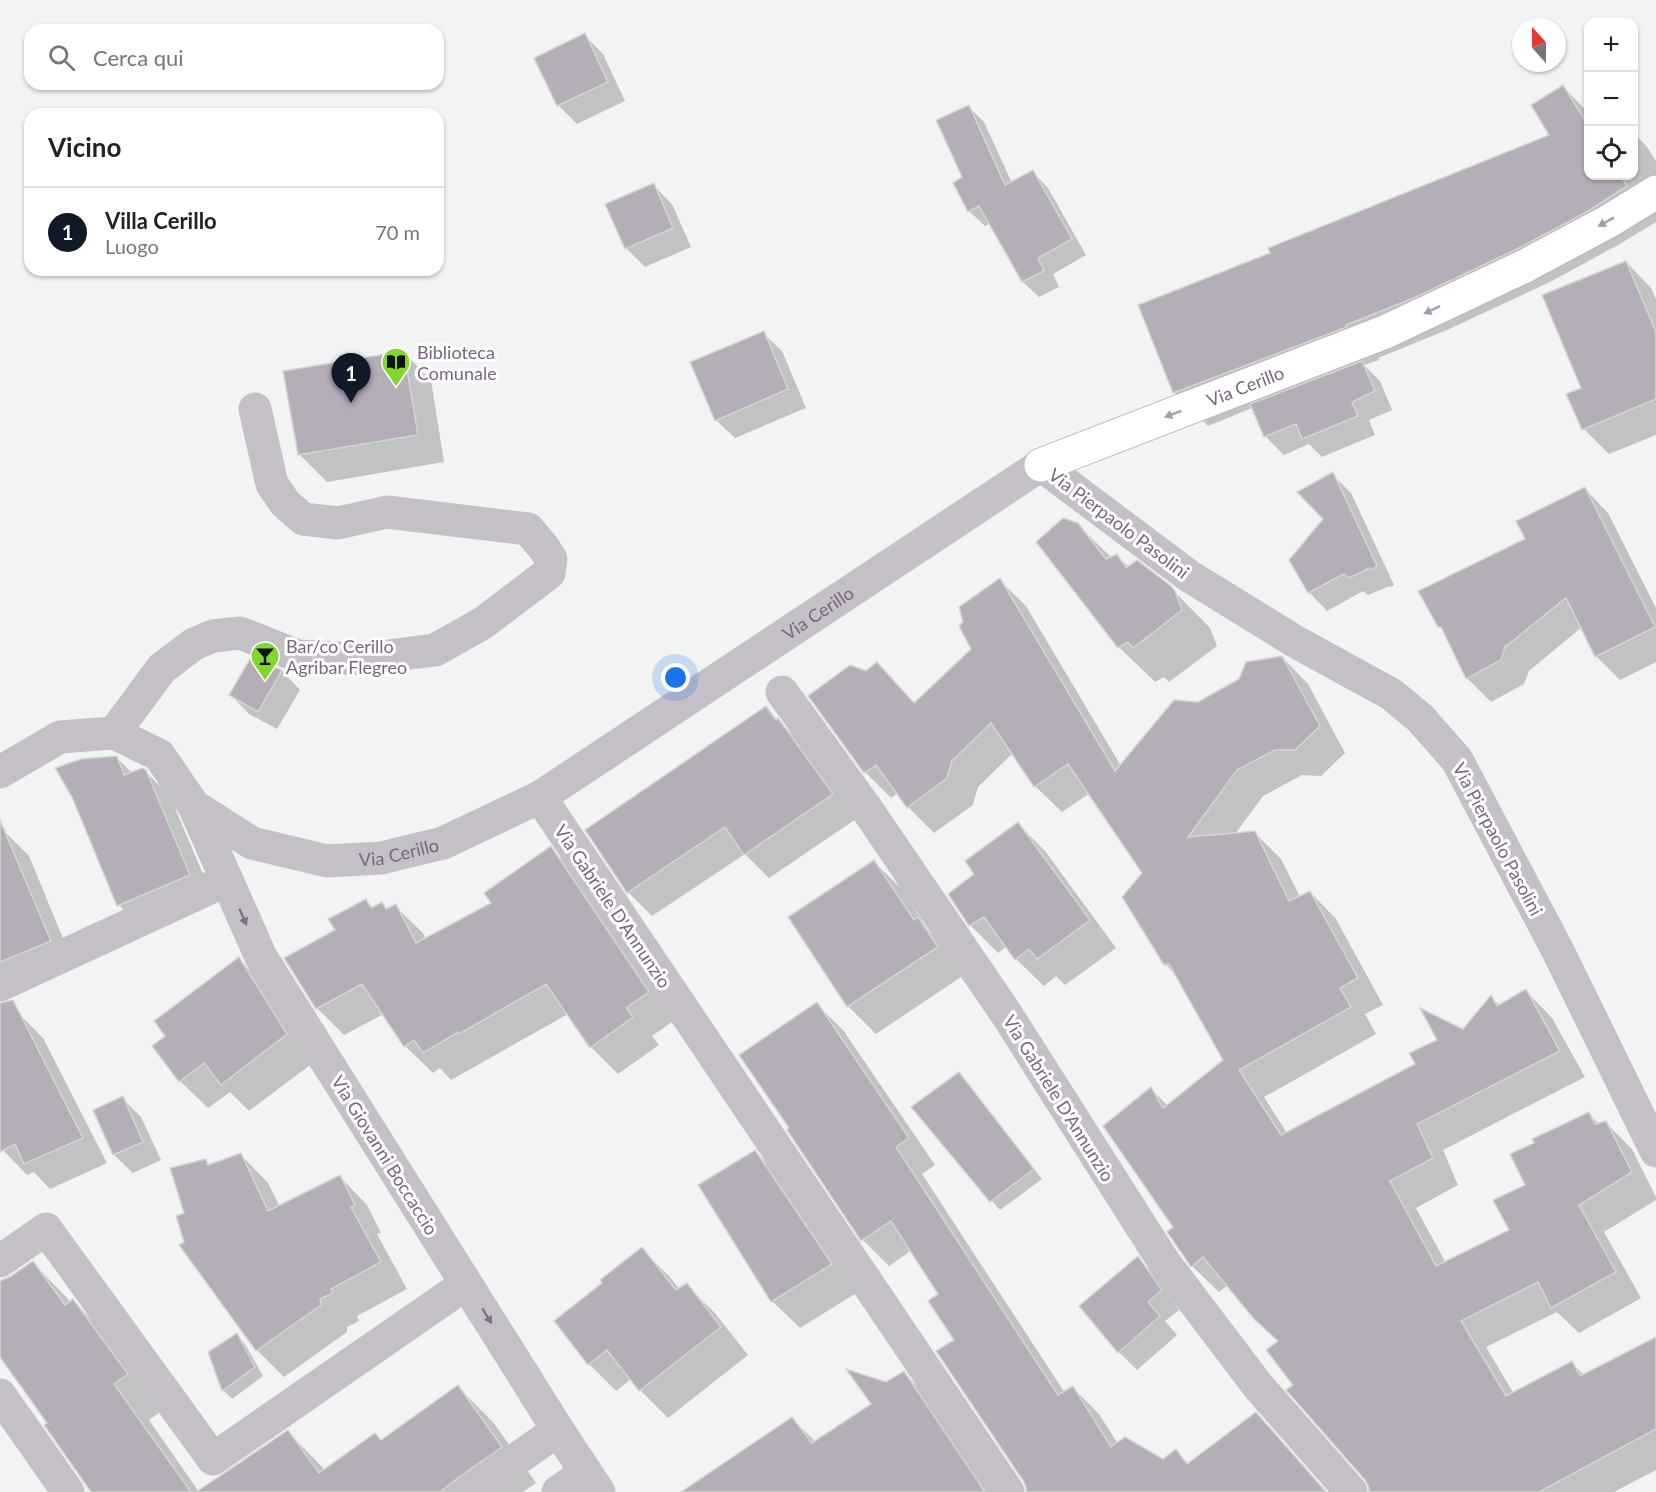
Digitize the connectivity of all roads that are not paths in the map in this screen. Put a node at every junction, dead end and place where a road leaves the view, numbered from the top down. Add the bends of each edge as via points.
1 (1656, 192) edge
2 (255, 409) dead end
3 (1041, 465) junction
4 (782, 692) dead end
5 (114, 733) junction
6 (0, 772) edge
7 (540, 797) junction
8 (194, 806) junction
9 (227, 880) junction
10 (0, 985) edge
11 (1656, 1151) edge
12 (0, 1261) edge
13 (466, 1284) junction
14 (0, 1395) edge
15 (558, 1430) junction
16 (592, 1482) edge
17 (68, 1492) edge
18 (470, 1492) edge
19 (558, 1492) edge
20 (1008, 1492) edge
21 (1351, 1492) edge

1 -> 3 street, Via Cerillo via 1525,266 1385,332
2 - 5 street via 272,484 303,519 338,524 387,512 528,529 551,560 549,573 483,624 435,650 364,659 297,656 240,633 213,636 194,644 162,668
3 - 7 street, Via Cerillo
3 - 11 street, Via Pierpaolo Pasolini via 1189,576 1296,642 1391,694 1420,717 1457,760 1558,951
4 - 21 street, Via Gabriele D'Annunzio via 1007,1014 1164,1262 1258,1386
5 - 6 street, Via Cerillo via 60,736
5 - 8 street, Via Cerillo via 159,755
7 - 8 street, Via Cerillo via 442,843 381,858 327,861 252,843
7 - 20 street, Via Gabriele D'Annunzio
8 - 9 street, Via Giovanni Boccaccio
9 - 10 street
9 -> 13 street, Via Giovanni Boccaccio via 261,957
12 - 13 street via 46,1229 213,1459
13 -> 15 street, Via Giovanni Boccaccio
14 - 17 street
15 - 16 street, Via Giovanni Boccaccio
15 - 18 street
16 - 19 street

